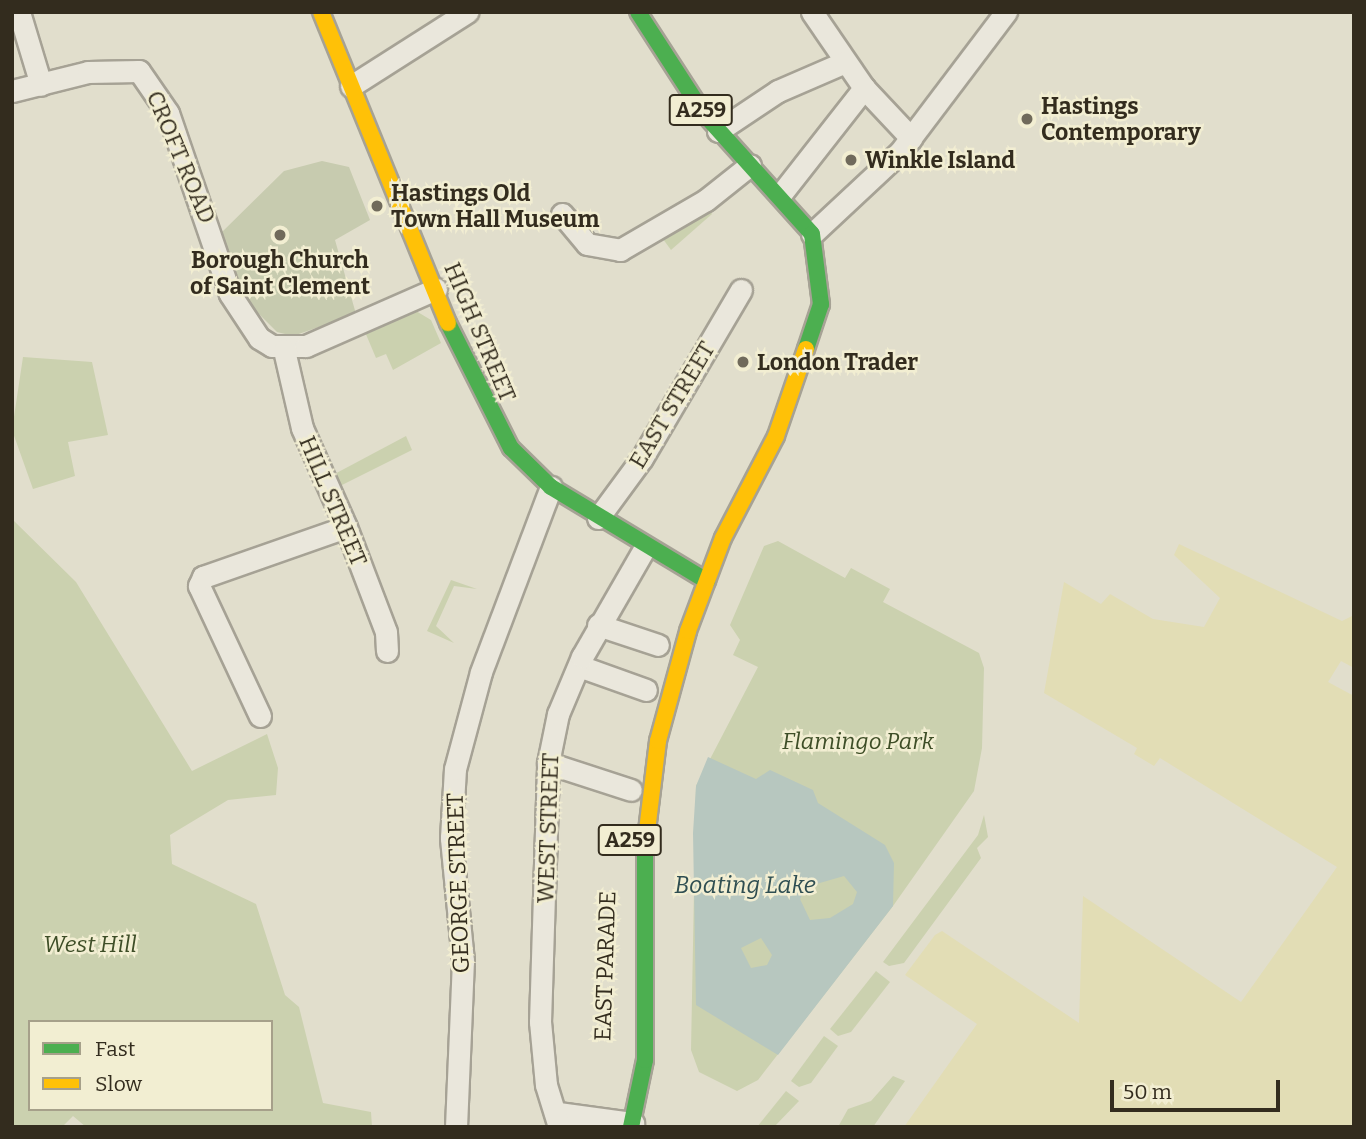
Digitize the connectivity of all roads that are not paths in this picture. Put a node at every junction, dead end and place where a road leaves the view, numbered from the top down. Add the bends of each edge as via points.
1 (19, 12) edge
2 (321, 12) edge
3 (467, 12) edge
4 (638, 12) edge
5 (812, 12) edge
6 (1006, 12) edge
7 (845, 62) junction
8 (41, 85) junction
9 (351, 86) junction
10 (864, 88) junction
11 (12, 90) edge
12 (718, 131) junction
13 (911, 138) junction
14 (750, 165) junction
15 (781, 194) junction
16 (562, 214) dead end
17 (812, 234) junction
18 (436, 289) junction
19 (741, 290) dead end
20 (284, 350) junction
21 (789, 394) junction
22 (760, 426) dead end
23 (551, 487) junction
24 (598, 517) junction
25 (346, 527) junction
26 (696, 546) dead end
27 (644, 548) junction
28 (681, 575) junction
29 (706, 581) junction
30 (598, 625) junction
31 (660, 637) joint
32 (387, 651) dead end
33 (579, 666) junction
34 (646, 690) junction
35 (641, 714) dead end
36 (260, 716) dead end
37 (548, 763) junction
38 (634, 764) dead end
39 (631, 790) junction
40 (625, 1052) dead end
41 (611, 1115) edge
42 (559, 1120) edge
43 (632, 1125) edge
44 (456, 1127) edge

1 - 8 street
2 - 9 main road, HIGH STREET
3 - 9 street
4 - 12 main road, A259
5 - 7 street
6 - 13 street
7 - 10 street
7 - 12 street via 778,91
8 - 11 street, CROFT ROAD
8 - 20 street, CROFT ROAD via 121,68 139,71 156,90 230,294 259,338
9 - 18 main road, HIGH STREET
10 - 13 street
10 - 15 street
12 - 14 main road, A259
13 - 17 street via 865,191
14 - 15 main road, A259
14 - 16 street via 706,200 620,250 587,244
15 - 17 main road, A259
17 - 21 main road, A259 via 821,304
18 - 20 street via 306,346
18 - 23 main road, HIGH STREET via 488,411 511,448
19 - 24 street, EAST STREET via 642,458
20 - 25 street, HILL STREET via 302,428
21 - 22 main road, A259
21 - 29 main road, A259 via 776,436
23 - 24 main road, HIGH STREET
23 - 44 street, GEORGE STREET via 481,672 455,769 451,838 463,961
24 - 27 main road, HIGH STREET
25 - 32 street, HILL STREET via 386,632
25 - 36 street via 203,577 199,586
26 - 28 main road
27 - 28 main road, HIGH STREET
27 - 30 street, WEST STREET
28 - 29 main road, HIGH STREET
29 - 43 main road, EAST PARADE / A259 via 675,671 650,788 645,1060
30 - 31 street
30 - 33 street, WEST STREET
31 - 34 main road
33 - 34 street
33 - 37 street, WEST STREET via 558,714
34 - 35 main road
37 - 39 street
37 - 42 street, WEST STREET via 540,1021 546,1085
38 - 39 main road, EAST PARADE / A259
39 - 40 main road, EAST PARADE / A259
41 - 42 street
41 - 43 street

